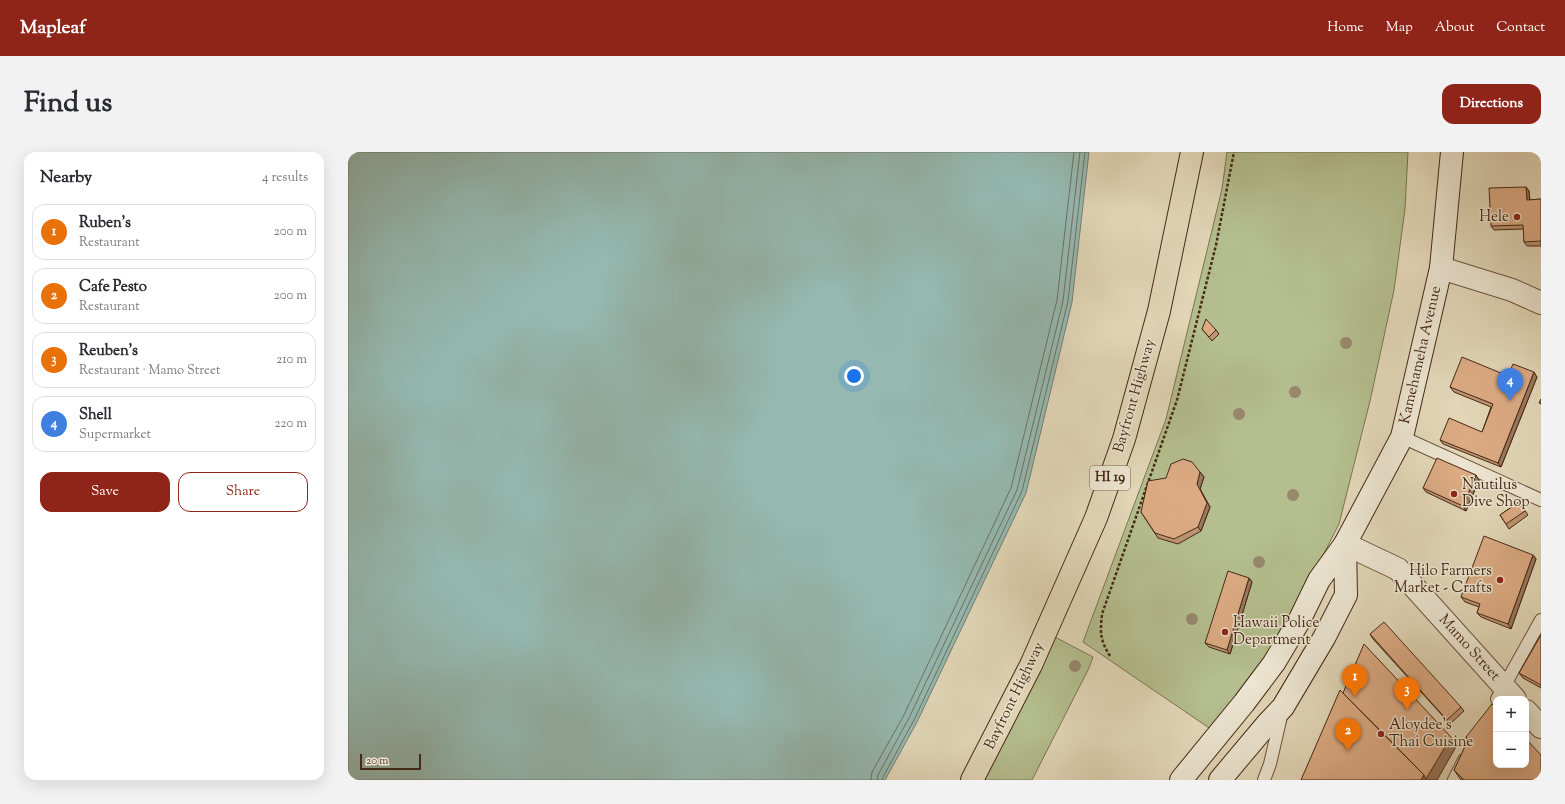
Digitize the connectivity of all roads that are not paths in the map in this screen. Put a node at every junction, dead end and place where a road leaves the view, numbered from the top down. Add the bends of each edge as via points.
1 (1192, 152) edge
2 (1452, 152) edge
3 (1441, 268) junction
4 (1541, 303) edge
5 (1402, 438) junction
6 (1541, 500) edge
7 (1345, 544) junction
8 (1541, 620) edge
9 (1503, 696) edge
10 (1283, 707) junction
11 (1493, 708) edge
12 (1490, 712) edge
13 (1529, 714) edge
14 (1541, 727) edge
15 (1468, 753) edge
16 (972, 780) edge
17 (1181, 780) edge
18 (1220, 780) edge
19 (1264, 780) edge
20 (1454, 780) edge

1 - 16 main road, Bayfront Highway / HI 19 via 1155,326 1126,432 1096,518 1031,665
2 - 3 main road, Kamehameha Avenue
3 - 4 main road via 1512,290
3 - 5 main road, Kamehameha Avenue
5 - 6 lane
5 - 7 main road, Kamehameha Avenue
7 - 9 main road, Mamo Street via 1398,570
7 - 10 main road, Kamehameha Avenue via 1346,595
7 - 17 main road, Kamehameha Avenue via 1319,580 1274,663
8 - 9 lane
10 - 18 main road, Kamehameha Avenue
10 - 19 lane, Kamehameha Avenue
11 - 12 lane
13 - 14 main road
15 - 20 lane

